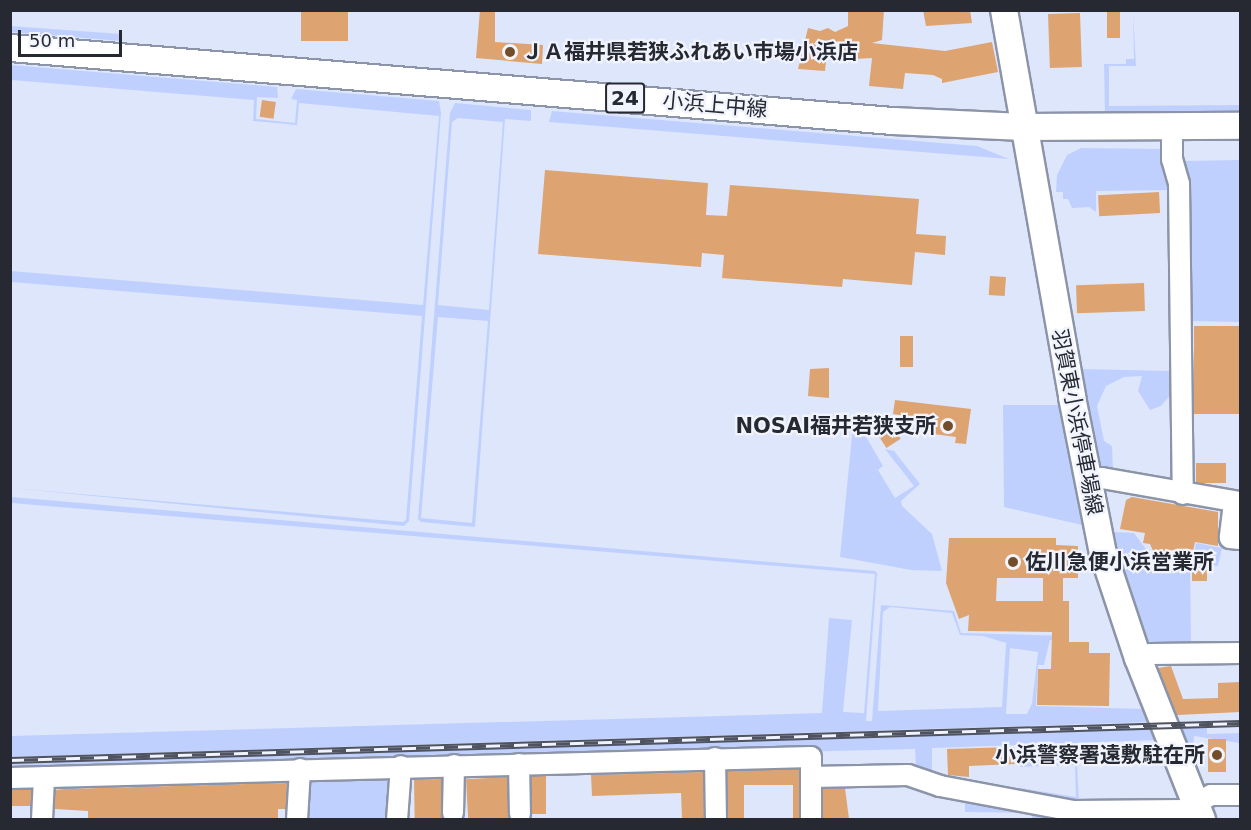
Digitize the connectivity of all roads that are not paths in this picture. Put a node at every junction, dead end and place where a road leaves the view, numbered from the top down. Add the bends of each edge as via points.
1 (1004, 10) edge
2 (10, 48) edge
3 (1240, 126) edge
4 (1023, 127) junction
5 (1172, 127) junction
6 (1087, 481) junction
7 (1183, 494) junction
8 (1237, 502) edge
9 (1240, 539) edge
10 (1240, 653) edge
11 (1138, 658) junction
12 (715, 758) junction
13 (519, 764) junction
14 (454, 765) junction
15 (401, 766) junction
16 (300, 769) junction
17 (44, 777) junction
18 (811, 777) junction
19 (10, 778) edge
20 (1240, 795) edge
21 (453, 813) dead end
22 (1199, 813) edge
23 (520, 814) dead end
24 (42, 819) edge
25 (297, 819) edge
26 (398, 819) edge
27 (716, 819) edge
28 (811, 819) edge

1 - 4 main road, 羽賀東小浜停車場線
2 - 4 main road, 小浜上中線 / 24 via 893,121
3 - 5 main road, 小浜上中線 / 24
4 - 5 main road, 小浜上中線 / 24
4 - 6 main road, 羽賀東小浜停車場線
5 - 7 street via 1172,159 1179,184
6 - 7 street via 1102,478
6 - 11 main road, 羽賀東小浜停車場線 via 1108,571
7 - 8 street
8 - 9 street via 1230,538
10 - 11 street via 1150,654
11 - 22 main road, 羽賀東小浜停車場線
12 - 13 street
12 - 18 street via 811,756
12 - 27 street
13 - 14 street
13 - 23 street
14 - 15 street
14 - 21 street
15 - 16 street
15 - 26 street
16 - 17 street
16 - 25 street
17 - 19 street
17 - 24 street
18 - 22 street via 908,775 940,786 1074,811
18 - 28 street
20 - 22 street via 1211,795

